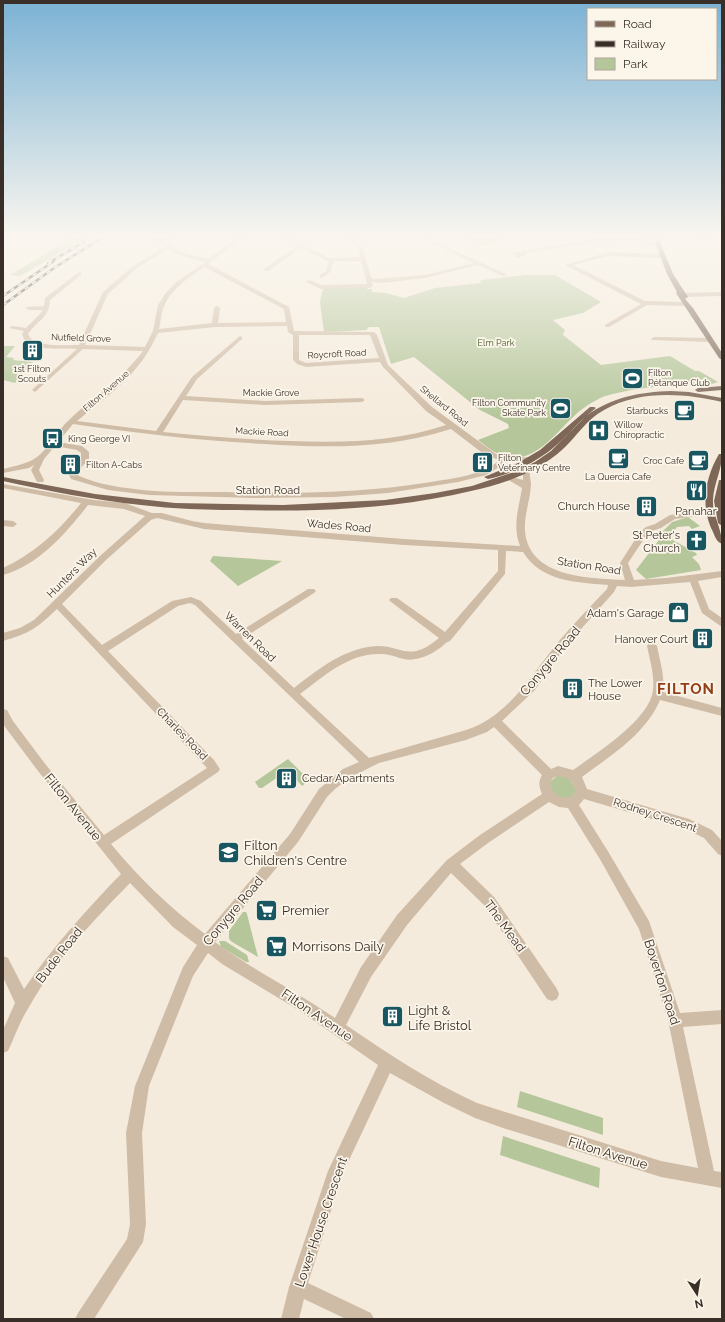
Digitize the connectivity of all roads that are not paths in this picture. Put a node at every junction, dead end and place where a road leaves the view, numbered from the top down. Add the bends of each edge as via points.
1 (47, 299) edge
2 (102, 299) edge
3 (165, 299) edge
4 (269, 299) edge
5 (637, 299) edge
6 (685, 299) edge
7 (646, 303) junction
8 (686, 304) junction
9 (28, 307) dead end
10 (47, 308) junction
11 (216, 308) dead end
12 (289, 324) junction
13 (215, 325) junction
14 (606, 326) dead end
15 (11, 328) dead end
16 (27, 330) junction
17 (156, 331) junction
18 (296, 334) junction
19 (240, 338) dead end
20 (710, 340) junction
21 (659, 341) dead end
22 (80, 348) junction
23 (147, 349) junction
24 (722, 358) edge
25 (382, 360) junction
26 (722, 388) edge
27 (35, 390) dead end
28 (722, 392) edge
29 (722, 395) edge
30 (181, 398) junction
31 (362, 400) dead end
32 (722, 400) edge
33 (589, 414) junction
34 (71, 422) junction
35 (451, 426) junction
36 (158, 434) junction
37 (53, 443) junction
38 (722, 456) edge
39 (530, 459) junction
40 (505, 460) junction
41 (39, 461) junction
42 (526, 470) junction
43 (3, 471) edge
44 (14, 474) junction
45 (3, 477) edge
46 (509, 478) junction
47 (40, 480) junction
48 (722, 482) edge
49 (3, 486) edge
50 (526, 487) junction
51 (86, 502) junction
52 (709, 509) junction
53 (152, 516) junction
54 (722, 523) edge
55 (3, 524) edge
56 (13, 524) dead end
57 (722, 541) edge
58 (502, 548) junction
59 (526, 549) junction
60 (3, 572) edge
61 (722, 574) edge
62 (693, 579) junction
63 (614, 583) junction
64 (631, 584) junction
65 (311, 591) dead end
66 (394, 600) dead end
67 (57, 604) junction
68 (722, 623) edge
69 (3, 637) edge
70 (447, 638) junction
71 (235, 639) junction
72 (654, 646) dead end
73 (102, 650) junction
74 (293, 694) junction
75 (657, 695) junction
76 (722, 712) edge
77 (3, 713) edge
78 (495, 721) junction
79 (367, 763) junction
80 (549, 774) junction
81 (574, 776) junction
82 (581, 793) junction
83 (549, 796) junction
84 (571, 803) junction
85 (102, 843) junction
86 (722, 850) edge
87 (450, 864) junction
88 (130, 874) junction
89 (206, 944) junction
90 (3, 963) edge
91 (552, 994) dead end
92 (23, 1003) junction
93 (722, 1017) edge
94 (675, 1020) junction
95 (337, 1028) junction
96 (3, 1046) edge
97 (387, 1062) junction
98 (708, 1178) junction
99 (722, 1180) edge
100 (298, 1287) junction
101 (84, 1319) edge
102 (290, 1319) edge
103 (365, 1319) edge

1 - 10 street
2 - 22 street
3 - 17 street, Filton Avenue
4 - 12 street via 287,308
5 - 7 street
6 - 8 main road
7 - 8 street
7 - 14 street
8 - 20 main road
9 - 10 street
10 - 16 street via 44,315
11 - 13 street
12 - 13 street
12 - 18 street via 291,332
13 - 17 street
15 - 16 street
16 - 22 street, Nutfield Grove via 25,337 34,344
17 - 23 street, Filton Avenue
18 - 25 street, Shellard Road via 372,333
18 - 25 street, Roycroft Road via 296,360 299,364
19 - 30 street via 194,378
20 - 21 street
20 - 24 main road
22 - 23 street, Nutfield Grove
22 - 27 street
23 - 34 street, Filton Avenue via 119,382
25 - 35 street, Shellard Road via 416,396
26 - 33 main road via 634,392 612,398
28 - 29 main road
30 - 31 street, Mackie Grove via 266,403
30 - 36 street
32 - 33 main road via 684,393 648,395 616,402
33 - 39 main road, Station Road via 580,417 550,447
33 - 42 main road, Station Road via 558,450
34 - 36 street, Mackie Road
34 - 37 street, Filton Avenue
35 - 36 street, Mackie Road via 408,439 347,445 238,441
35 - 40 street, Shellard Road via 488,453
37 - 40 street, Station Road via 79,448 85,452 84,459 72,473 82,481 118,489 170,494 310,496 383,492 466,478 495,468
37 - 41 street, Filton Avenue
38 - 52 main road via 710,487
39 - 40 street, Shellard Road
39 - 47 main road, Station Road via 499,474 452,487 405,495 318,502 170,499 109,493
41 - 43 street, Filton Avenue
41 - 44 street, Filton Avenue via 27,470
41 - 47 street via 35,472
42 - 46 main road, Station Road
42 - 50 street, Station Road
43 - 44 main road, Station Road
44 - 45 street, Filton Avenue
44 - 47 main road, Station Road
45 - 46 main road, Station Road via 149,504 292,508 408,500 461,491
46 - 50 street
48 - 54 main road via 718,501
49 - 51 street
50 - 59 street, Station Road via 520,526
51 - 53 street via 125,506
51 - 60 street via 47,546 24,563
52 - 57 main road via 715,530
52 - 64 street via 697,514 673,517 645,532 624,563
53 - 58 street, Wades Road via 166,516 204,526
53 - 67 street, Hunters Way via 103,558
55 - 56 street
58 - 59 street, Wades Road
58 - 70 street via 502,572
59 - 63 street, Station Road via 533,560 545,570 560,575
61 - 62 street, Station Road
62 - 64 street, Station Road
62 - 68 street via 705,611
63 - 64 street, Station Road
63 - 78 street, Conygre Road via 611,590 563,643 531,687
65 - 71 street
66 - 70 street
67 - 69 street, Hunters Way via 37,623 24,631
67 - 73 street, Charles Road
70 - 74 street via 427,651 411,657 382,650 353,655
71 - 73 street, Warren Road via 198,604 187,600 175,603
71 - 74 street, Warren Road
72 - 75 street
73 - 85 street, Charles Road via 214,769
74 - 79 street, Warren Road
75 - 76 street
75 - 81 street via 648,713 628,734
77 - 85 street, Filton Avenue via 35,759
78 - 79 street, Conygre Road via 466,735
78 - 80 street
79 - 89 street, Conygre Road via 347,773 323,794 294,838
80 - 81 street via 558,771
80 - 83 street via 544,786
81 - 82 street via 580,784
82 - 84 street via 576,801
82 - 86 street, Rodney Crescent via 695,826 708,834
83 - 84 street via 559,802
83 - 87 street
84 - 94 street, Boverton Road via 605,856 644,926
85 - 88 street, Filton Avenue
87 - 91 street, The Mead via 489,901
87 - 95 street via 402,920 370,966
88 - 89 street, Filton Avenue via 178,922
88 - 92 street, Bude Road via 55,955
89 - 95 street, Filton Avenue
89 - 101 street, Conygre Road via 188,972 142,1086 134,1133 138,1224 135,1242
90 - 92 street
92 - 96 street, Bude Road
93 - 94 street
94 - 98 street, Boverton Road
95 - 97 street, Filton Avenue
97 - 98 street, Filton Avenue via 475,1110 661,1169
97 - 100 street, Lower House Crescent via 336,1171
98 - 99 street, Filton Avenue
100 - 102 street, Lower House Crescent
100 - 103 street

